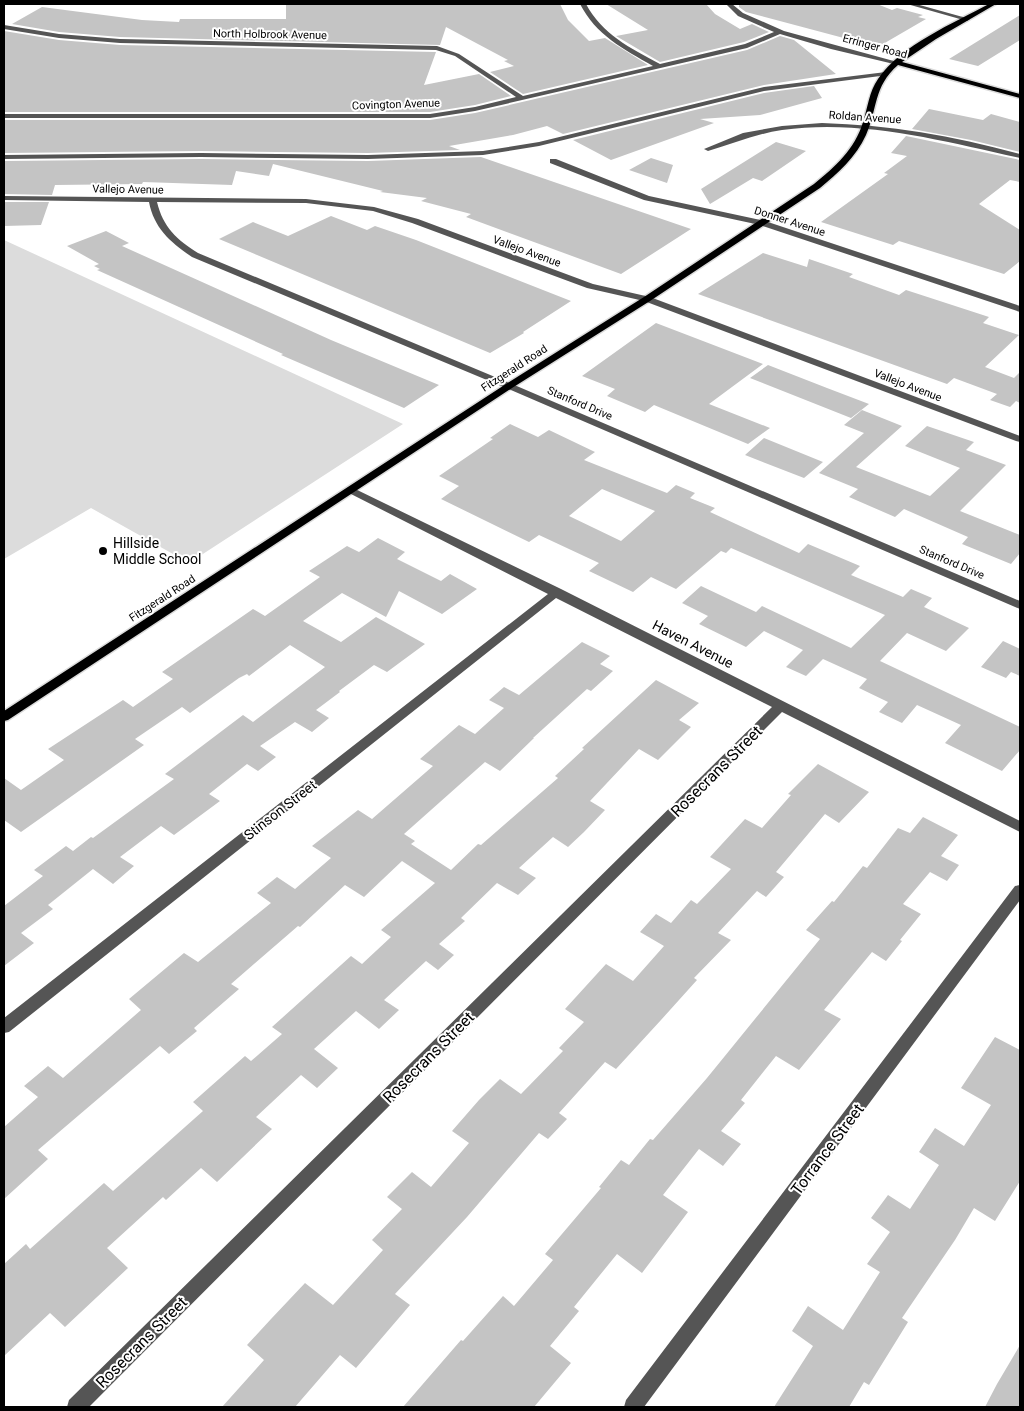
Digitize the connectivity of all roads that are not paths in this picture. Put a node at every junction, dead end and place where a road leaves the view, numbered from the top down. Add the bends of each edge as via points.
1 (583, 4) edge
2 (729, 4) edge
3 (910, 4) edge
4 (993, 4) edge
5 (967, 19) junction
6 (4, 27) edge
7 (779, 32) junction
8 (898, 63) junction
9 (658, 66) junction
10 (886, 74) junction
11 (1020, 96) edge
12 (522, 98) junction
13 (4, 116) edge
14 (866, 127) junction
15 (708, 149) dead end
16 (1020, 156) edge
17 (4, 157) edge
18 (553, 161) dead end
19 (4, 198) edge
20 (153, 200) junction
21 (762, 223) junction
22 (647, 299) junction
23 (1020, 309) edge
24 (509, 386) junction
25 (1020, 439) edge
26 (351, 490) junction
27 (557, 592) junction
28 (1020, 605) edge
29 (781, 706) junction
30 (4, 717) edge
31 (1020, 827) edge
32 (1020, 890) edge
33 (4, 1028) edge
34 (76, 1407) edge
35 (633, 1407) edge

1 - 9 street via 594,24 604,33
2 - 7 street, Erringer Road via 742,15
3 - 5 street
4 - 5 main road, Fitzgerald Road
5 - 8 main road, Fitzgerald Road
6 - 12 street, North Holbrook Avenue via 120,41 437,48 457,55
7 - 8 street, Erringer Road
7 - 9 street, Covington Avenue via 747,46
8 - 10 main road, Fitzgerald Road
8 - 11 main road, Erringer Road
9 - 12 street, Covington Avenue
10 - 14 main road, Fitzgerald Road via 874,91
10 - 17 street via 764,89 539,144 483,152 368,158 201,155
12 - 13 street, Covington Avenue via 456,112 404,117
14 - 15 street, Roldan Avenue via 821,125 775,129 731,138
14 - 16 street, Roldan Avenue via 956,139
14 - 21 main road, Fitzgerald Road via 856,148 837,170
18 - 21 street, Donner Avenue via 647,198
19 - 20 street, Vallejo Avenue
20 - 22 street, Vallejo Avenue via 306,201 374,210 415,221 590,286
20 - 24 street, Stanford Drive via 163,230 178,245 195,255
21 - 22 main road, Fitzgerald Road
21 - 23 street, Donner Avenue
22 - 24 main road, Fitzgerald Road
22 - 25 street, Vallejo Avenue
24 - 26 main road, Fitzgerald Road
24 - 28 street, Stanford Drive
26 - 27 street, Haven Avenue
26 - 30 main road, Fitzgerald Road
27 - 29 street, Haven Avenue
27 - 33 street, Stinson Street
29 - 31 street, Haven Avenue
29 - 34 street, Rosecrans Street
32 - 35 street, Torrance Street

